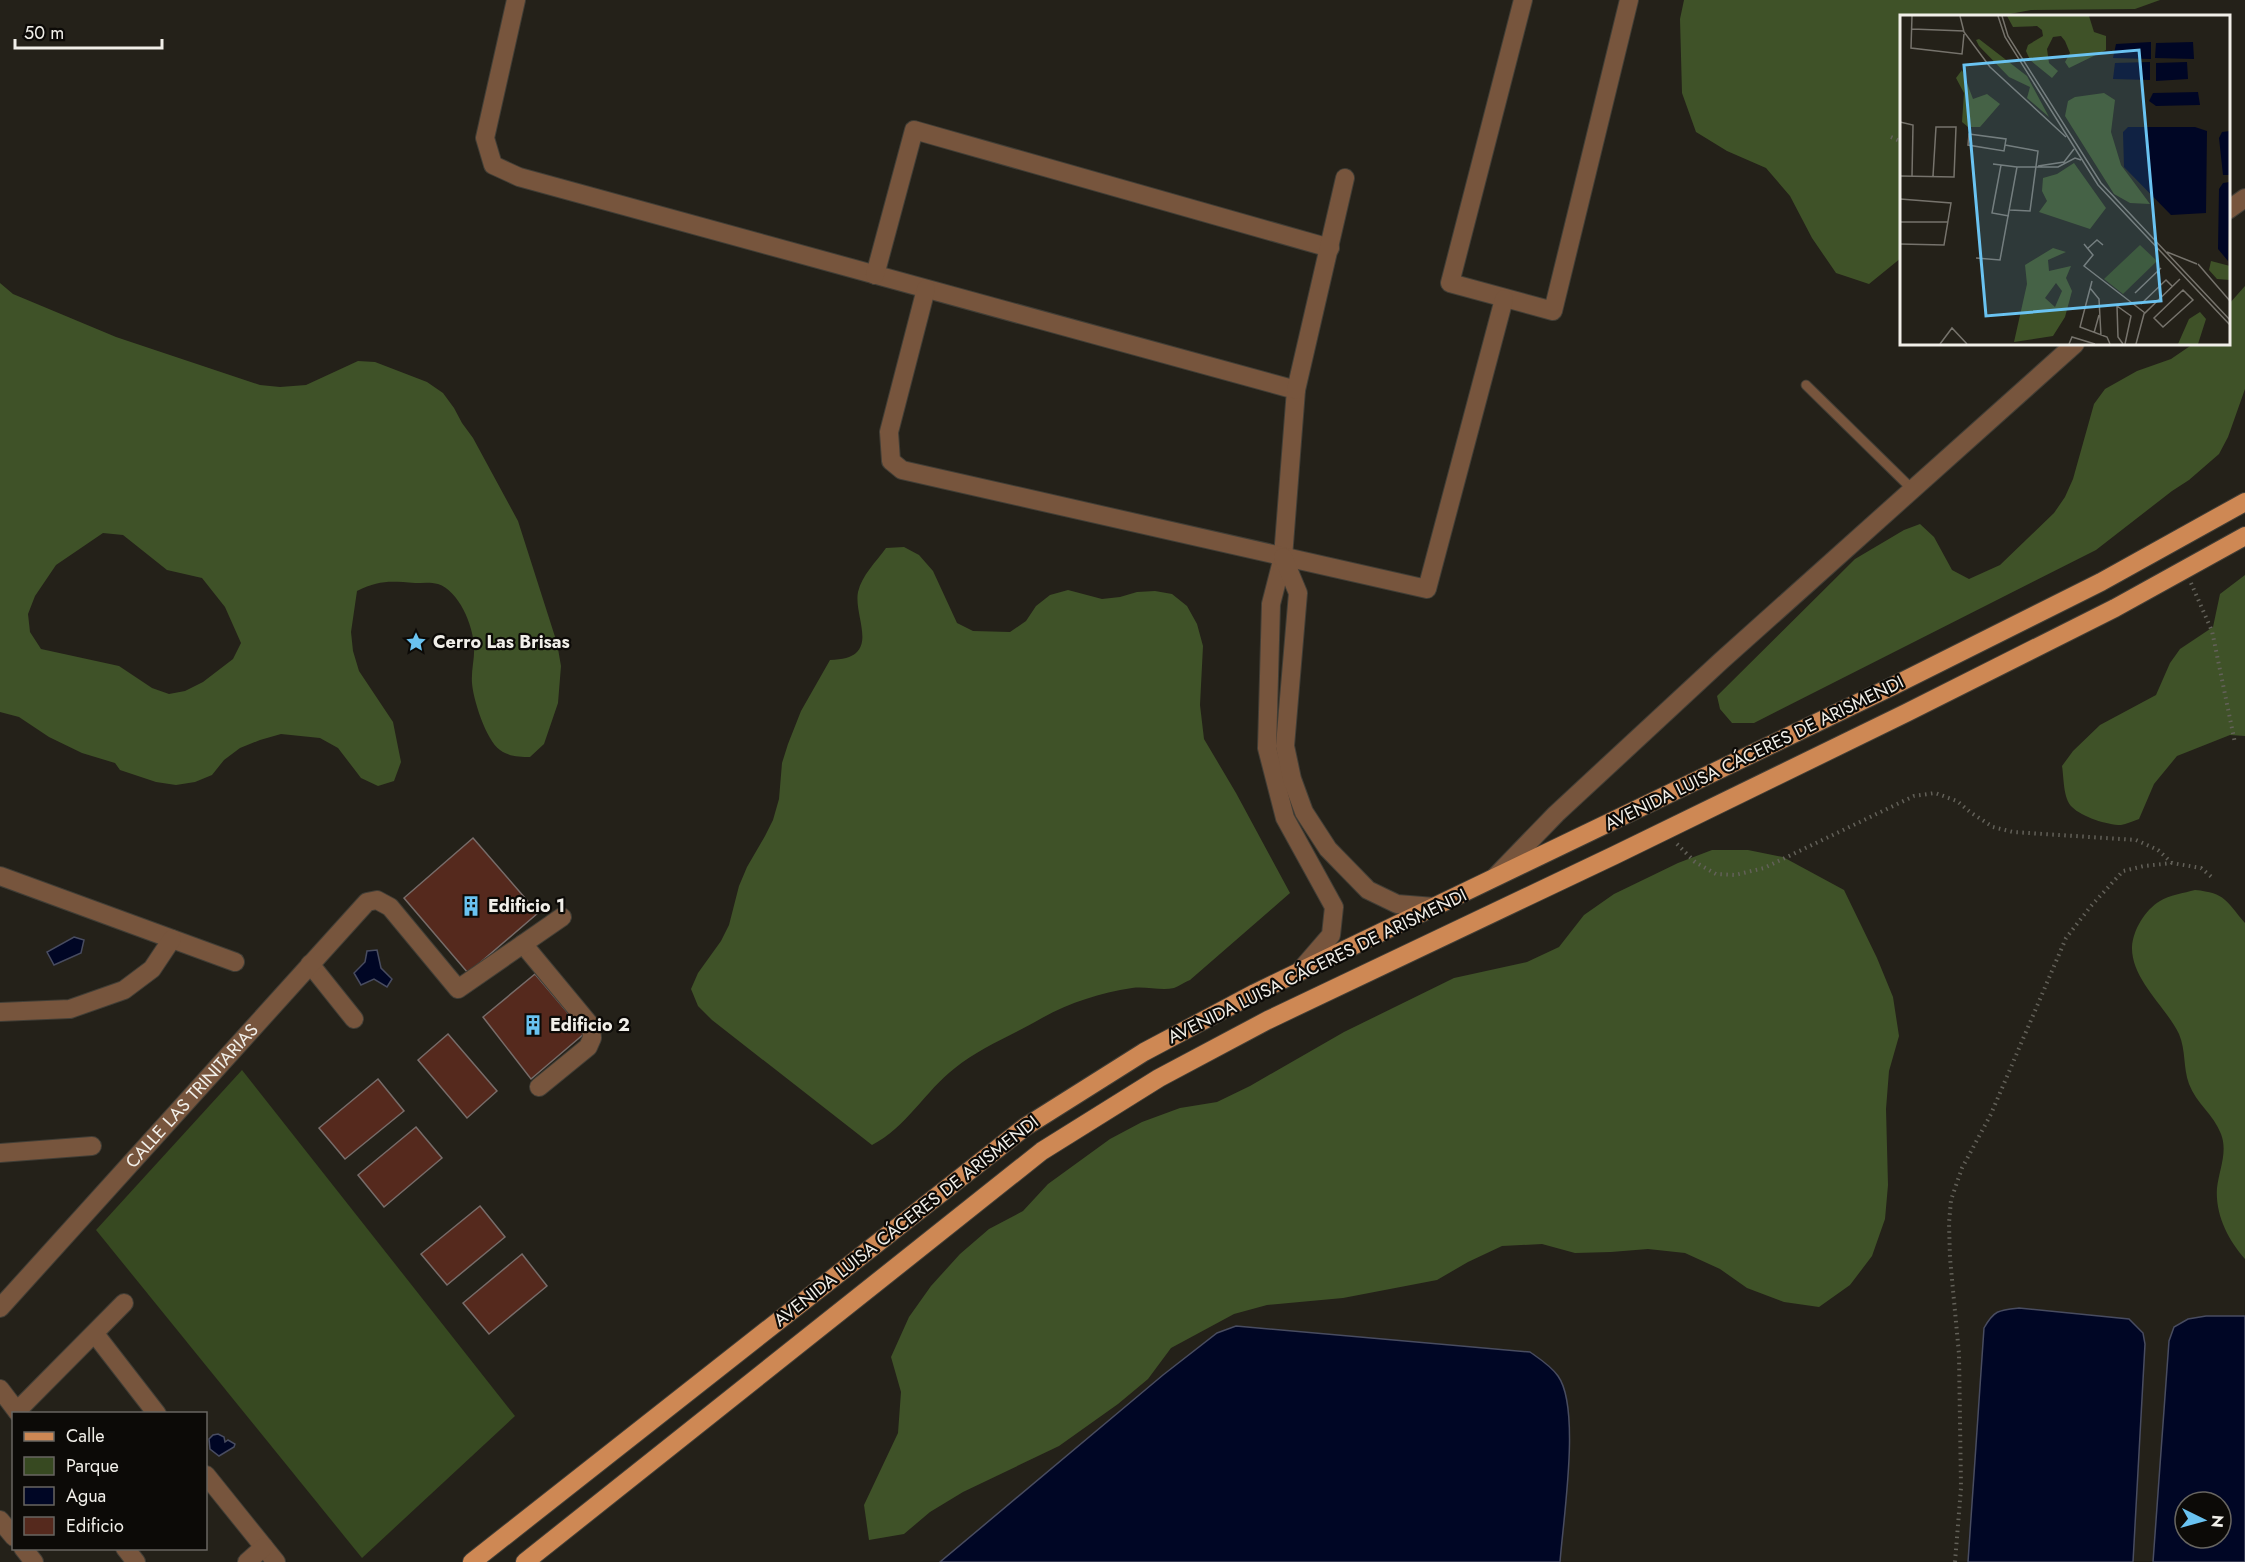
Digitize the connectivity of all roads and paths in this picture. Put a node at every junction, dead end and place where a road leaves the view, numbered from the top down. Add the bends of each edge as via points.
1 (516, 0) edge
2 (1523, 0) edge
3 (1629, 0) edge
4 (1891, 137) dead end
5 (1900, 141) edge
6 (1346, 178) dead end
7 (2245, 198) edge
8 (2230, 209) edge
9 (1330, 248) junction
10 (876, 275) junction
11 (926, 289) junction
12 (1504, 299) junction
13 (2074, 345) edge
14 (1806, 386) dead end
15 (1296, 390) junction
16 (1912, 489) junction
17 (2245, 502) edge
18 (2245, 536) edge
19 (1283, 557) junction
20 (2185, 569) junction
21 (1270, 632) junction
22 (1294, 635) junction
23 (2235, 743) dead end
24 (1283, 781) junction
25 (1664, 831) junction
26 (2172, 863) junction
27 (0, 876) edge
28 (2214, 879) dead end
29 (1491, 880) junction
30 (1434, 908) junction
31 (562, 917) dead end
32 (172, 939) junction
33 (523, 944) junction
34 (235, 962) dead end
35 (310, 964) junction
36 (1299, 972) junction
37 (0, 1012) edge
38 (354, 1019) dead end
39 (539, 1087) dead end
40 (92, 1146) dead end
41 (0, 1153) edge
42 (124, 1303) dead end
43 (0, 1308) edge
44 (95, 1334) junction
45 (0, 1389) edge
46 (18, 1412) edge
47 (156, 1412) edge
48 (207, 1476) edge
49 (0, 1520) edge
50 (12, 1535) edge
51 (264, 1547) junction
52 (25, 1550) edge
53 (127, 1550) edge
54 (529, 1559) edge
55 (34, 1562) edge
56 (136, 1562) edge
57 (247, 1562) edge
58 (276, 1562) edge
59 (472, 1562) edge
60 (1955, 1562) edge

1 - 10 street via 484,138 493,165 519,177
2 - 12 street via 1450,283
3 - 12 street via 1553,311
4 - 5 path
6 - 9 street
7 - 8 street
9 - 10 street via 914,130
9 - 15 street
10 - 11 street
11 - 15 street
11 - 19 street via 890,432 891,461 902,470
12 - 19 street via 1427,589
13 - 16 street
14 - 16 lane
15 - 19 street
16 - 29 street via 1556,814
17 - 29 main road, AVENIDA LUISA CÁCERES DE ARISMENDI via 2101,582
18 - 20 main road, AVENIDA LUISA CÁCERES DE ARISMENDI
19 - 21 street via 1271,604
19 - 22 street via 1298,593
20 - 23 path via 2212,631
20 - 25 main road, AVENIDA LUISA CÁCERES DE ARISMENDI via 2115,608
21 - 22 street
21 - 24 street via 1267,748
22 - 24 street
24 - 30 street via 1328,849 1368,890 1397,904
24 - 36 street via 1285,818 1335,907 1331,935
25 - 26 path via 1695,862 1716,874 1735,875 1764,868 1914,796 1935,793 1957,801 1993,827 2013,832 2136,840 2158,850
25 - 54 main road, AVENIDA LUISA CÁCERES DE ARISMENDI via 1268,1020 1093,1118 988,1193
26 - 28 path via 2201,868
26 - 60 path via 2123,871 2066,938 1951,1200 1950,1258 1959,1354 1961,1488
27 - 32 street
29 - 30 main road, AVENIDA LUISA CÁCERES DE ARISMENDI
30 - 36 main road, AVENIDA LUISA CÁCERES DE ARISMENDI
31 - 33 street
32 - 34 street
32 - 37 street via 152,969 124,990 70,1010
33 - 35 street, CALLE LAS TRINITARIAS via 458,989 390,907 377,900 367,902
33 - 39 street via 591,1026 588,1047
35 - 38 street
35 - 43 street, CALLE LAS TRINITARIAS
36 - 59 main road, AVENIDA LUISA CÁCERES DE ARISMENDI via 1144,1052 1025,1126
40 - 41 street
42 - 44 street
44 - 46 street
44 - 47 street
45 - 46 street
48 - 51 street
49 - 50 street
51 - 57 street
51 - 58 street
52 - 55 street
53 - 56 street

